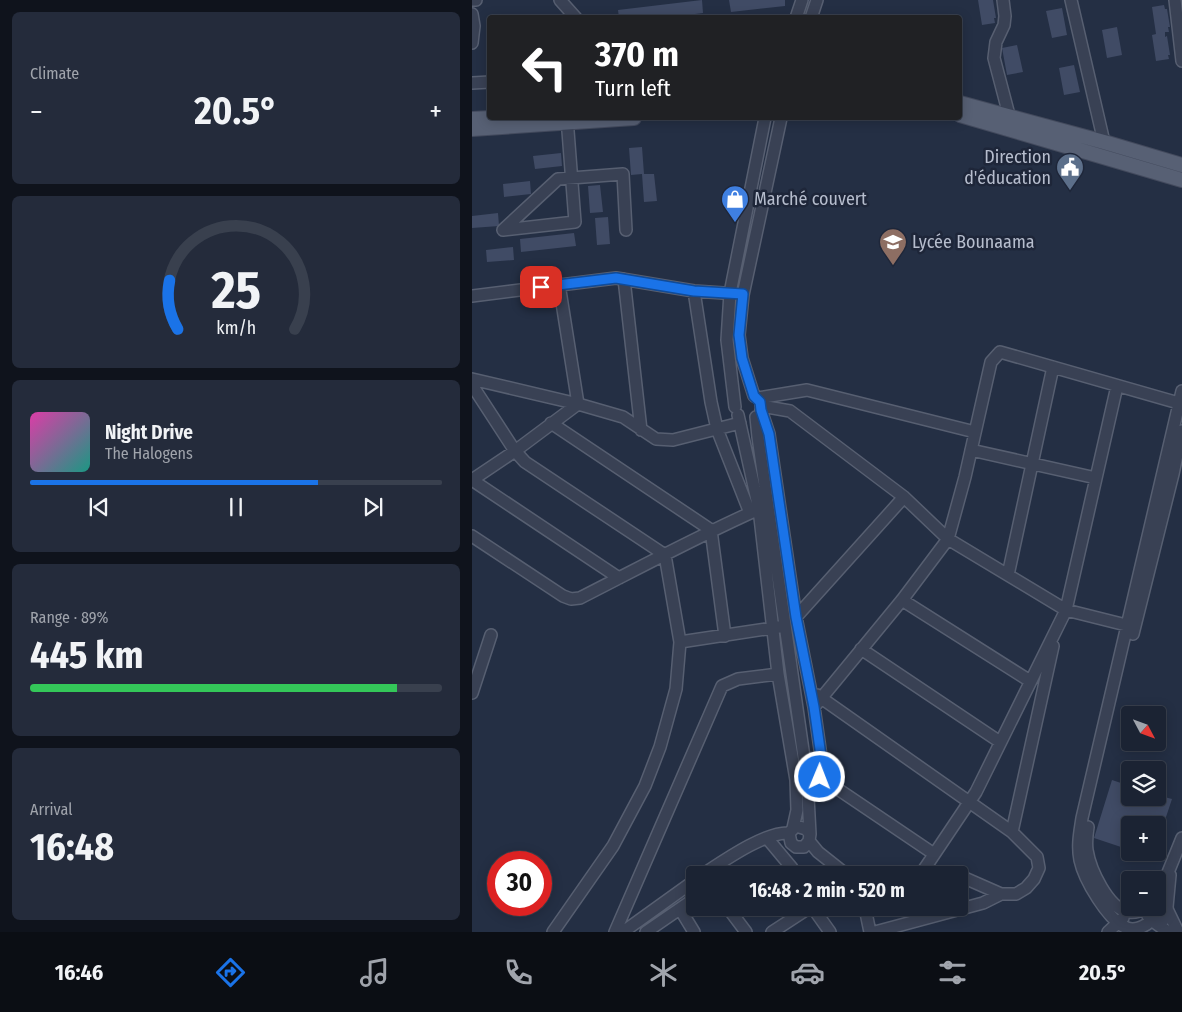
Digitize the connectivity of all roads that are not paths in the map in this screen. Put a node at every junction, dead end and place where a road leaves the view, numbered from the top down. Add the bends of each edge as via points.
1 (472, 0) edge
2 (476, 0) edge
3 (560, 0) edge
4 (802, 0) edge
5 (817, 0) edge
6 (1003, 0) edge
7 (1071, 0) edge
8 (1175, 0) edge
9 (472, 14) edge
10 (573, 15) edge
11 (797, 15) edge
12 (812, 15) edge
13 (472, 43) edge
14 (1182, 62) edge
15 (487, 82) edge
16 (472, 83) edge
17 (962, 103) edge
18 (1009, 115) junction
19 (962, 116) edge
20 (487, 118) edge
21 (472, 119) edge
22 (567, 120) edge
23 (765, 120) edge
24 (780, 120) edge
25 (472, 129) edge
26 (1104, 142) junction
27 (1182, 165) edge
28 (572, 178) junction
29 (1182, 180) edge
30 (626, 230) dead end
31 (624, 279) junction
32 (558, 284) junction
33 (694, 291) junction
34 (730, 293) junction
35 (743, 294) junction
36 (472, 296) edge
37 (1053, 367) junction
38 (472, 379) edge
39 (472, 384) edge
40 (1117, 386) junction
41 (1182, 391) edge
42 (578, 404) junction
43 (1180, 404) edge
44 (758, 406) junction
45 (738, 415) junction
46 (550, 423) junction
47 (717, 429) junction
48 (641, 430) junction
49 (1182, 431) edge
50 (975, 432) junction
51 (971, 450) junction
52 (515, 451) junction
53 (1032, 463) junction
54 (1177, 475) edge
55 (1096, 478) junction
56 (472, 480) edge
57 (904, 497) junction
58 (759, 510) junction
59 (711, 530) junction
60 (472, 536) edge
61 (948, 539) junction
62 (665, 556) junction
63 (1008, 575) junction
64 (619, 578) junction
65 (902, 600) junction
66 (1066, 610) junction
67 (796, 617) junction
68 (786, 626) junction
69 (1057, 627) junction
70 (1131, 627) junction
71 (772, 629) junction
72 (491, 635) dead end
73 (725, 636) junction
74 (680, 642) junction
75 (861, 650) junction
76 (778, 674) junction
77 (1030, 681) junction
78 (472, 693) edge
79 (818, 703) junction
80 (1000, 742) junction
81 (820, 777) junction
82 (809, 794) junction
83 (970, 801) junction
84 (1012, 832) junction
85 (791, 834) junction
86 (767, 838) junction
87 (806, 842) junction
88 (1180, 845) edge
89 (934, 854) junction
90 (1173, 861) junction
91 (716, 866) edge
92 (788, 866) edge
93 (791, 866) edge
94 (795, 866) edge
95 (836, 866) edge
96 (926, 866) edge
97 (1166, 875) edge
98 (968, 880) edge
99 (686, 887) edge
100 (1001, 894) junction
101 (1166, 896) edge
102 (686, 905) edge
103 (1121, 908) edge
104 (680, 909) junction
105 (1166, 910) edge
106 (1166, 910) edge
107 (734, 916) edge
108 (797, 916) edge
109 (819, 916) edge
110 (867, 916) edge
111 (1124, 916) edge
112 (1148, 916) edge
113 (1119, 922) junction
114 (1153, 922) junction
115 (553, 932) edge
116 (615, 932) edge
117 (623, 932) edge
118 (647, 932) edge
119 (694, 932) edge
120 (746, 932) edge
121 (772, 932) edge
122 (830, 932) edge
123 (870, 932) edge
124 (874, 932) edge
125 (1108, 932) edge
126 (1168, 932) edge
127 (1178, 932) edge

1 - 2 street
3 - 10 street
4 - 11 street
5 - 12 street
6 - 18 street via 1004,25 996,42 994,58
7 - 26 street
8 - 14 street
9 - 13 street
15 - 16 street
17 - 18 main road
18 - 26 main road
19 - 29 main road
20 - 21 main road
22 - 25 main road
22 - 28 street
23 - 34 street
24 - 35 street
26 - 27 main road
28 - 28 street via 575,222 503,230 558,179
28 - 30 street via 623,174
31 - 32 street
31 - 33 street
31 - 48 street
32 - 36 street
32 - 42 street
33 - 34 street
33 - 47 street
34 - 35 street
34 - 45 street via 726,340
35 - 44 street via 739,335 742,358
37 - 40 street
37 - 50 street via 1000,352 991,362
37 - 53 street
38 - 42 street
39 - 52 street
40 - 43 street
40 - 55 street
41 - 43 street
42 - 46 street
42 - 48 street via 623,417
43 - 70 street
44 - 45 street via 753,420 744,420
44 - 45 street via 750,394 742,396
44 - 50 street via 807,390
44 - 57 street via 790,411
44 - 58 street
44 - 67 street via 769,434
45 - 47 street
45 - 58 street
46 - 52 street
46 - 59 street
47 - 48 street via 673,440 656,439
47 - 58 street
49 - 54 street
50 - 51 street
51 - 53 street
51 - 61 street
52 - 56 street
52 - 62 street via 525,462
53 - 55 street
53 - 63 street
54 - 70 street
55 - 66 street
56 - 64 street
57 - 61 street
57 - 67 street
58 - 59 street
58 - 68 street
58 - 71 street
59 - 62 street
59 - 73 street
60 - 64 street via 571,599 580,598
61 - 63 street
61 - 65 street
62 - 64 street
62 - 74 street
63 - 66 street
65 - 75 street
65 - 77 street
66 - 69 street
66 - 70 street
67 - 79 street via 811,689
68 - 71 street
68 - 82 street
69 - 77 street
69 - 84 street
70 - 103 street via 1087,834 1087,849 1098,882
70 - 113 street via 1078,845 1083,872 1090,886
71 - 73 street
71 - 76 street
72 - 78 street
73 - 74 street
74 - 115 street via 676,689 645,786 613,846
75 - 79 street
75 - 80 street
76 - 85 street via 797,790 797,810
76 - 116 street via 738,679 722,686
77 - 80 street
79 - 81 street
79 - 83 street
80 - 83 street
81 - 82 street
81 - 89 street
82 - 87 street
83 - 84 street
83 - 89 street
84 - 100 street via 1036,857 1038,868 1026,888 1016,894
85 - 86 street via 780,833
85 - 87 street via 796,847
85 - 87 street via 803,827
85 - 93 street via 788,854
86 - 91 street
86 - 92 street
87 - 94 street
87 - 95 street
88 - 90 street
89 - 96 street
90 - 97 street
90 - 101 street
98 - 100 street
99 - 117 street
100 - 124 street via 983,903
102 - 104 street
104 - 118 street
104 - 119 street
105 - 114 street via 1168,915 1162,921
106 - 127 street
107 - 120 street
108 - 121 street
109 - 122 street
110 - 123 street
111 - 113 street
112 - 114 street
113 - 114 street via 1128,929 1141,928
113 - 125 street
114 - 126 street

